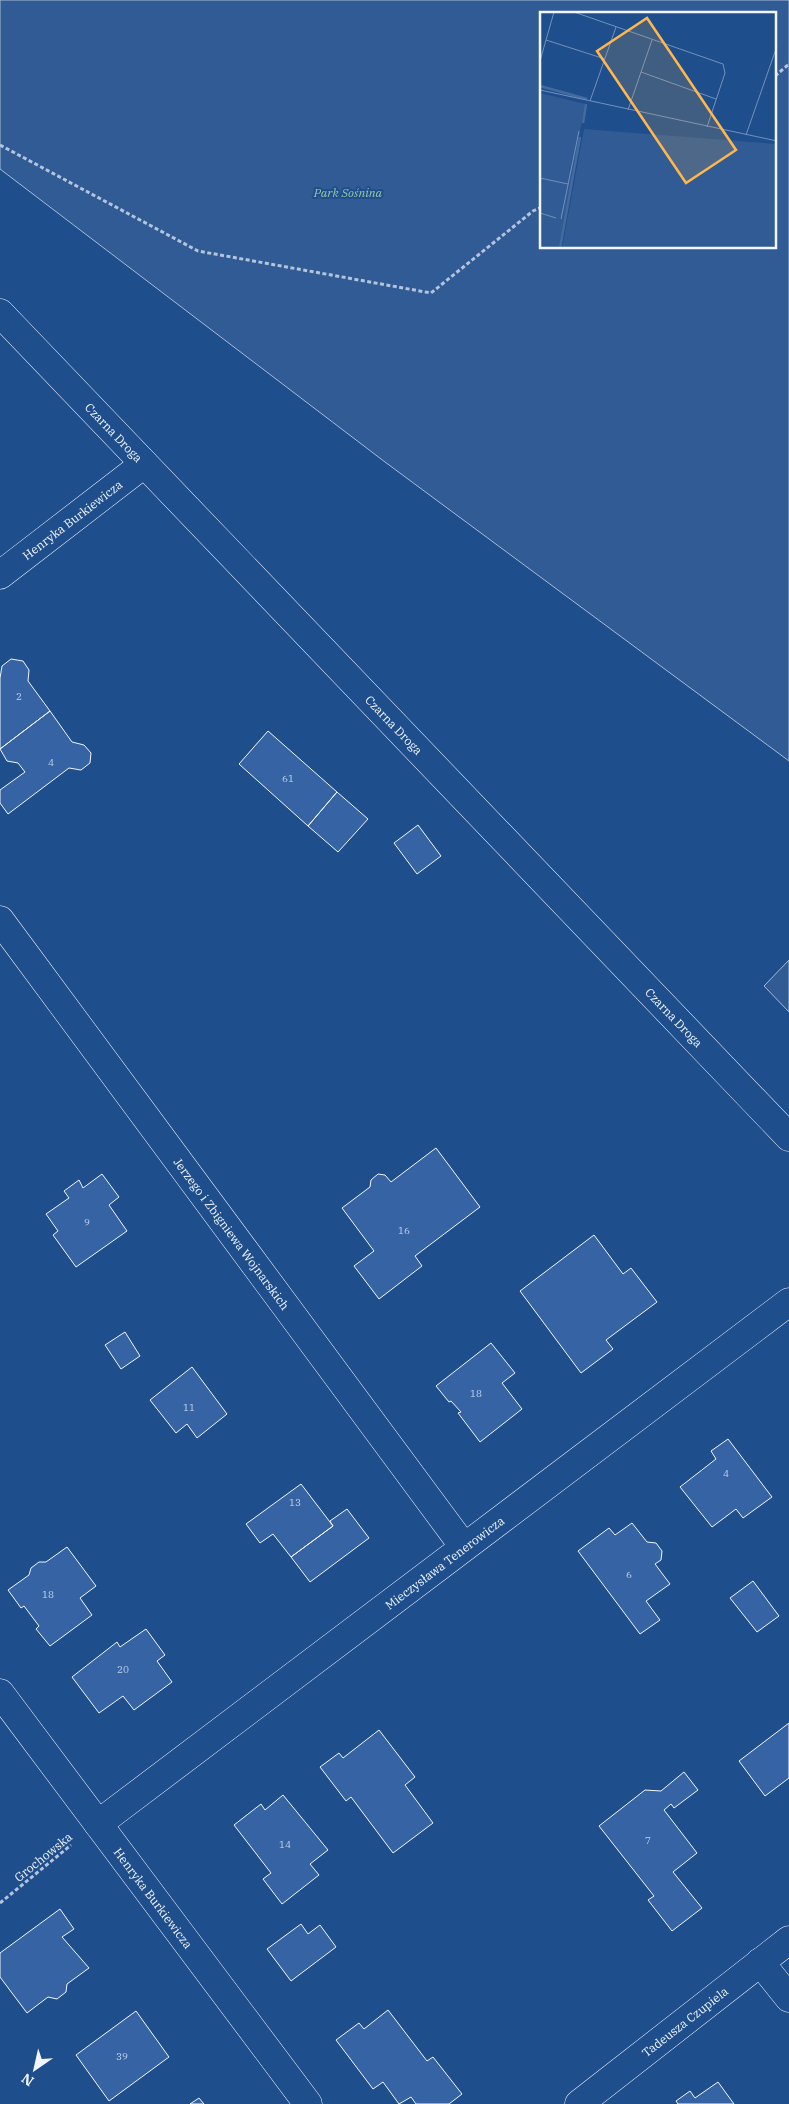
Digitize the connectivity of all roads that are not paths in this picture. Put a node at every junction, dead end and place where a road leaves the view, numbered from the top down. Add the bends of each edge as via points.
1 (0, 313) edge
2 (144, 464) junction
3 (0, 575) edge
4 (0, 920) edge
5 (789, 1137) edge
6 (789, 1302) edge
7 (464, 1547) junction
8 (0, 1693) edge
9 (98, 1824) junction
10 (789, 1940) edge
11 (760, 1962) junction
12 (789, 1998) edge
13 (308, 2104) edge
14 (579, 2104) edge

1 - 2 street, Czarna Droga
2 - 3 street, Henryka Burkiewicza
2 - 5 street, Czarna Droga
4 - 7 street, Jerzego i Zbigniewa Wojnarskich
6 - 7 street, Mieczysława Tenerowicza
7 - 9 street, Mieczysława Tenerowicza
8 - 9 street, Henryka Burkiewicza
9 - 13 street, Henryka Burkiewicza
10 - 11 street, Tadeusza Czupiela
11 - 12 street
11 - 14 street, Tadeusza Czupiela

